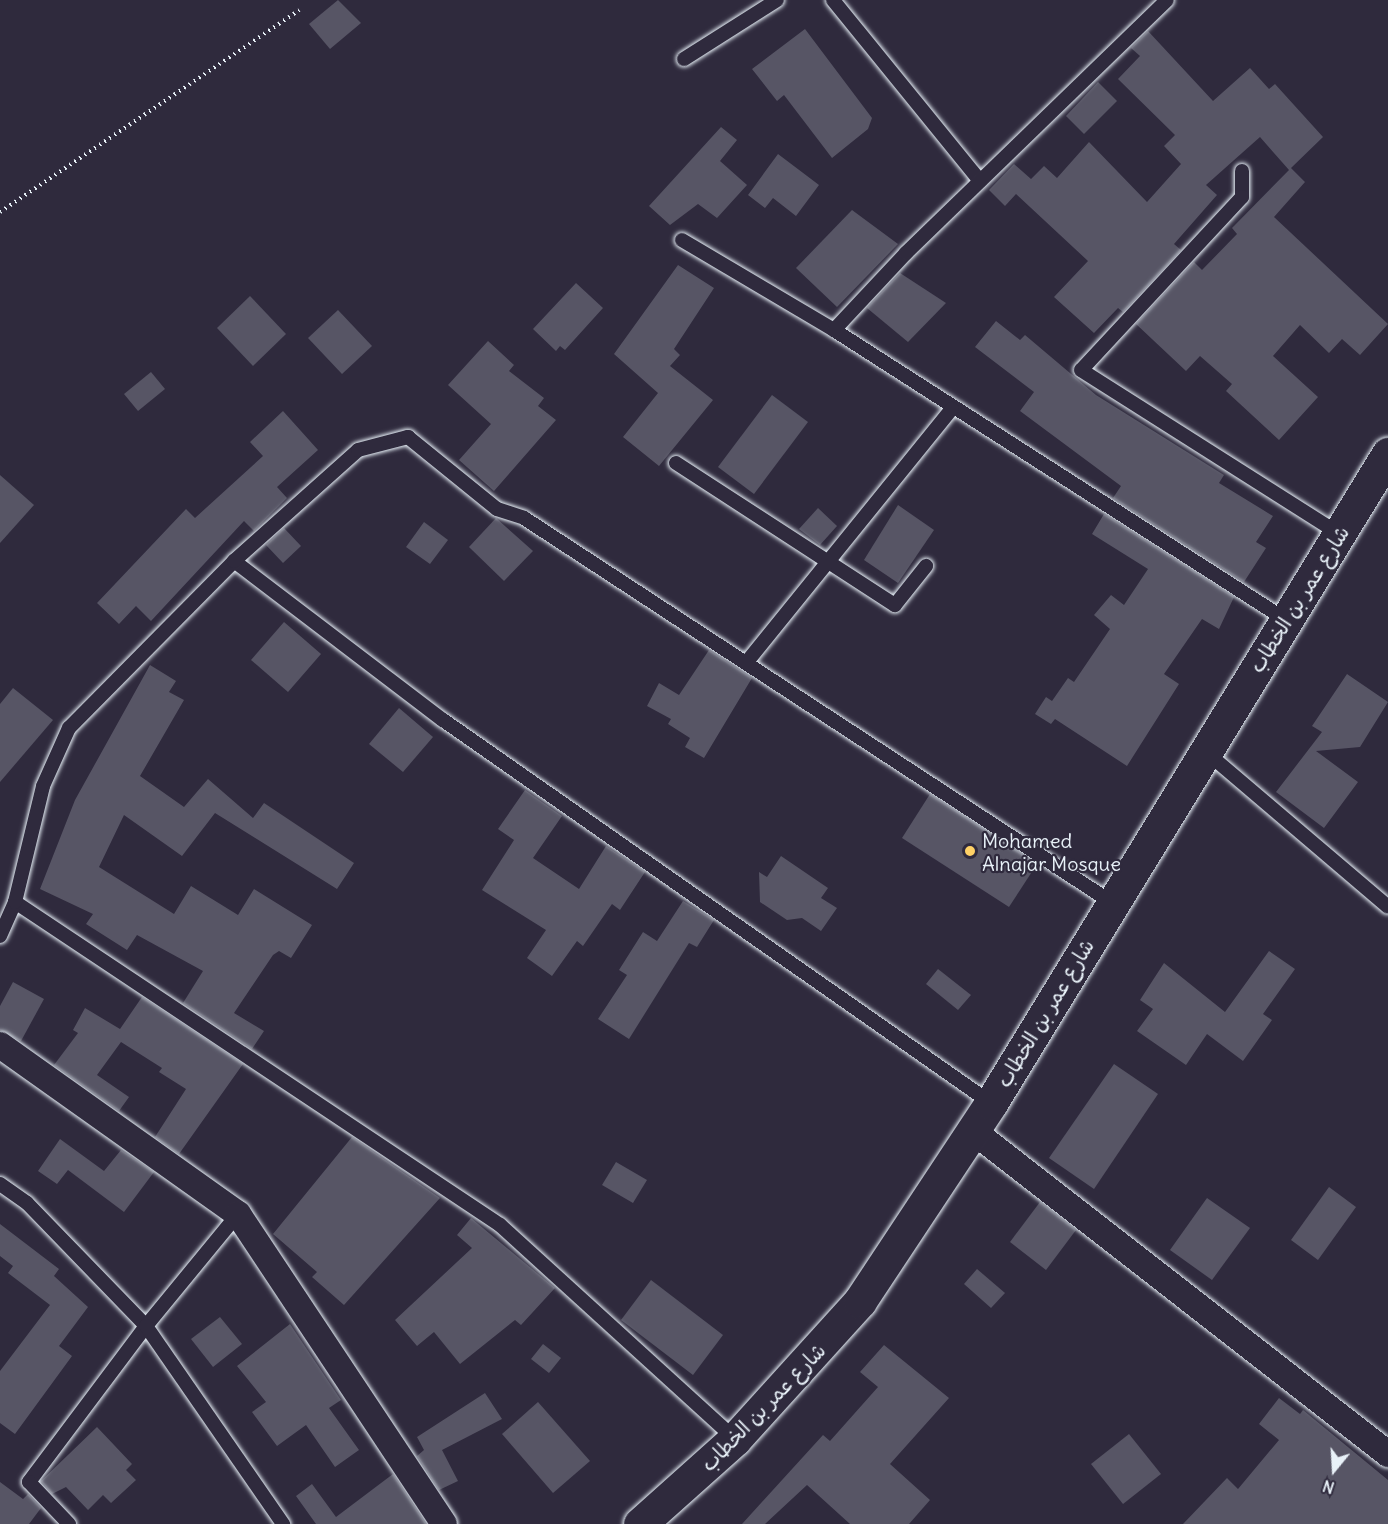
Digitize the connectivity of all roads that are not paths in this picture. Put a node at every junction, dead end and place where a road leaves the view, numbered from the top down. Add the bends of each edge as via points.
1 (777, 0) edge
2 (833, 0) edge
3 (1167, 0) edge
4 (684, 59) dead end
5 (1242, 171) dead end
6 (980, 181) junction
7 (682, 240) dead end
8 (834, 330) junction
9 (952, 410) junction
10 (1388, 454) edge
11 (675, 463) dead end
12 (1339, 534) junction
13 (234, 561) junction
14 (828, 565) junction
15 (926, 566) dead end
16 (1286, 620) junction
17 (746, 663) junction
18 (1205, 751) junction
19 (15, 902) junction
20 (1111, 902) junction
21 (1388, 907) edge
22 (0, 936) edge
23 (0, 1046) edge
24 (991, 1103) junction
25 (972, 1131) junction
26 (0, 1184) edge
27 (238, 1214) junction
28 (146, 1326) junction
29 (735, 1439) junction
30 (1388, 1454) edge
31 (69, 1524) edge
32 (283, 1524) edge
33 (444, 1524) edge
34 (640, 1524) edge

1 - 4 lane
2 - 6 lane
3 - 6 lane
5 - 12 lane via 1242,197 1081,370
6 - 8 lane
7 - 8 lane
8 - 9 lane
9 - 14 lane
9 - 16 lane
10 - 12 main road, شارع عمر بن الخطاب
11 - 14 lane
12 - 16 main road, شارع عمر بن الخطاب
13 - 17 lane via 358,450 408,437 497,509 524,518
13 - 19 lane via 69,728 43,786
13 - 24 lane via 443,720
14 - 15 lane via 895,605
14 - 17 lane
16 - 18 main road, شارع عمر بن الخطاب
17 - 20 lane
18 - 20 main road, شارع عمر بن الخطاب
18 - 21 lane
19 - 22 lane
19 - 29 lane via 467,1200
20 - 24 main road, شارع عمر بن الخطاب
23 - 27 street
24 - 25 main road, شارع عمر بن الخطاب
25 - 29 main road, شارع عمر بن الخطاب via 860,1301
25 - 30 street
26 - 28 lane via 27,1203
27 - 28 lane
27 - 33 street
28 - 31 lane via 29,1482
28 - 32 lane
29 - 34 main road, شارع عمر بن الخطاب

